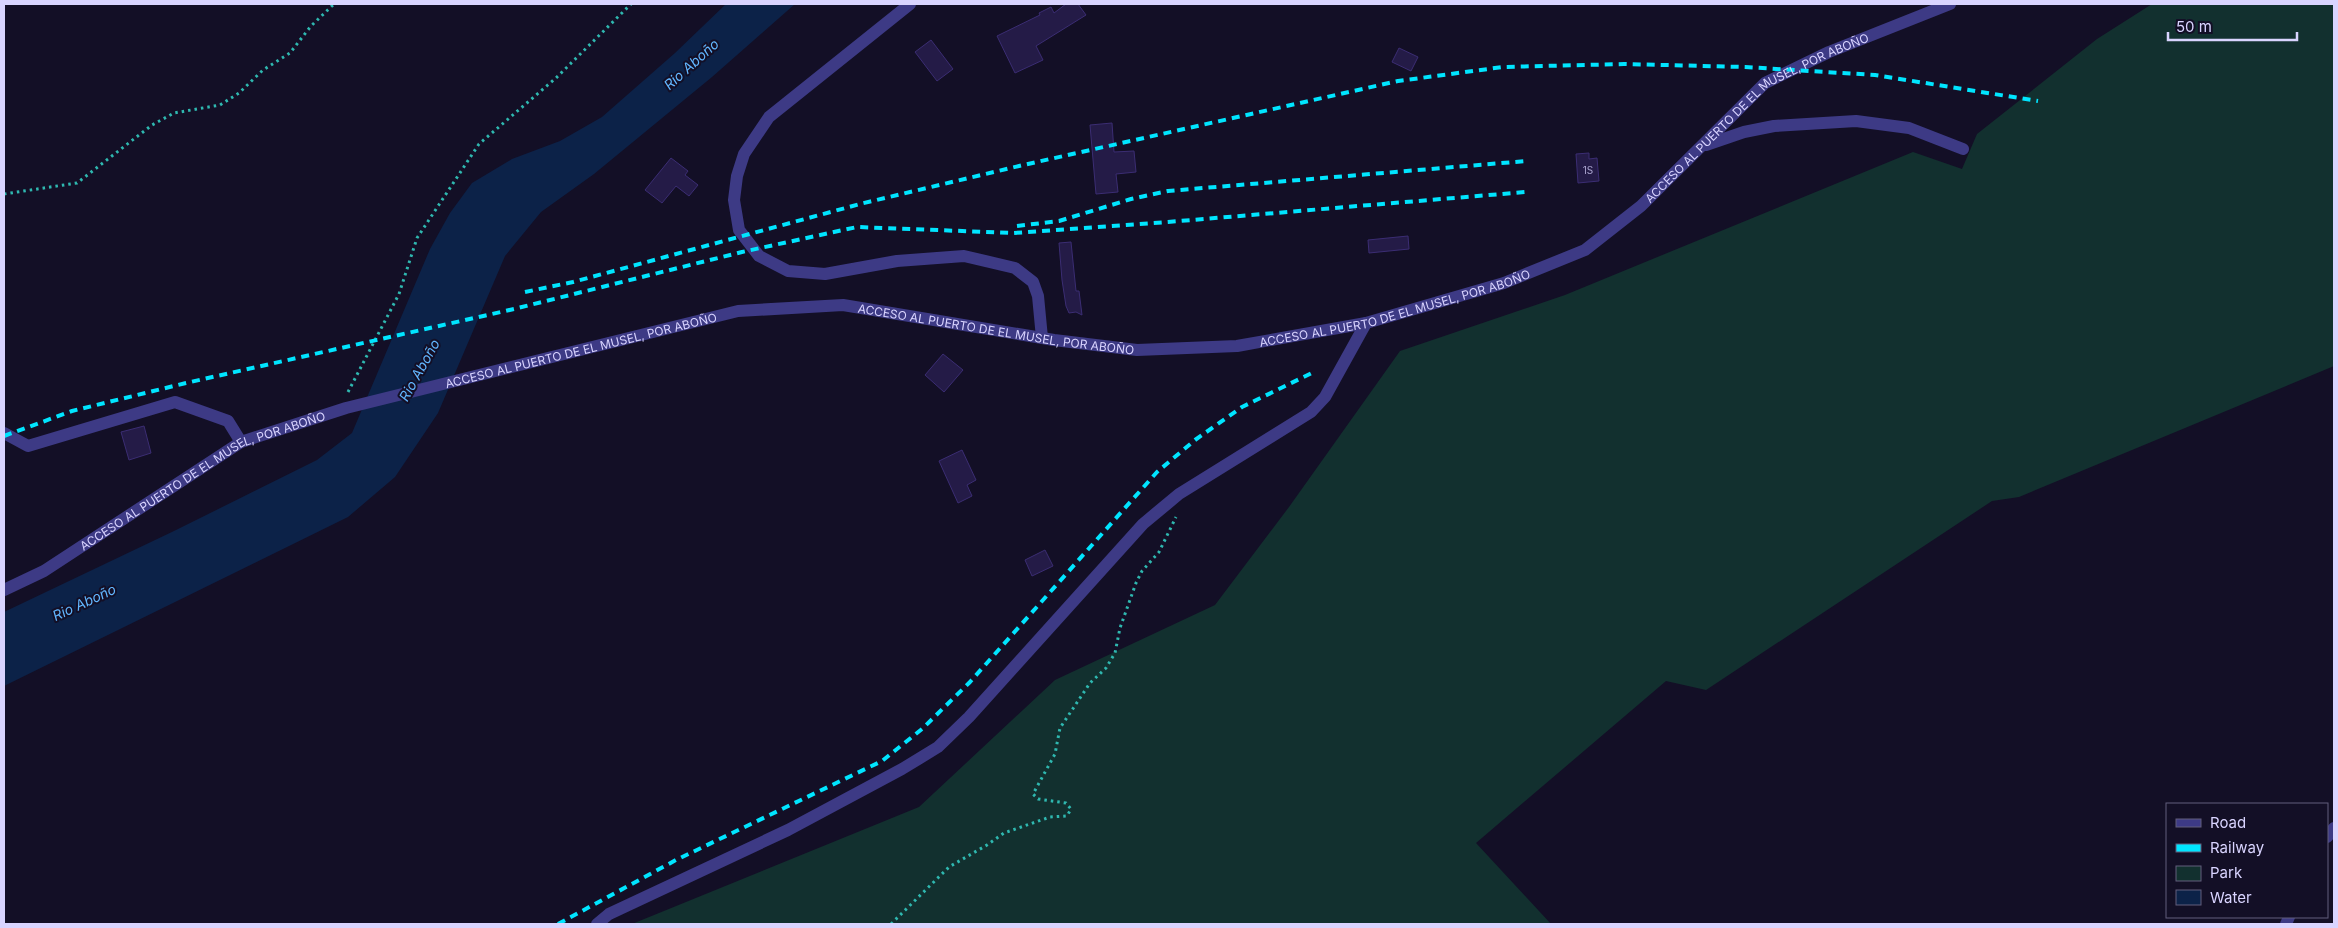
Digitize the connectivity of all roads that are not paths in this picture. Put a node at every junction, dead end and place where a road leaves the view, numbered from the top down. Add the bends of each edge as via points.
1 (910, 4) edge
2 (1950, 4) edge
3 (1703, 146) junction
4 (1963, 149) dead end
5 (1366, 323) junction
6 (1042, 338) junction
7 (4, 434) edge
8 (241, 442) junction
9 (4, 590) edge
10 (597, 924) edge

1 - 6 street via 769,118 744,154 737,176 734,200 739,230 759,256 788,271 825,274 898,261 964,256 1015,268 1033,282 1038,296
2 - 3 street, ACCESO AL PUERTO DE EL MUSEL, POR ABOÑO via 1829,52 1765,84
3 - 4 street via 1774,126 1856,121 1909,128
3 - 5 street, ACCESO AL PUERTO DE EL MUSEL, POR ABOÑO via 1641,206 1585,250 1504,283
5 - 6 street, ACCESO AL PUERTO DE EL MUSEL, POR ABOÑO via 1237,346 1137,350
5 - 10 street via 1325,397 1311,412 1179,494 1143,524 969,717 938,747 788,830 661,888 609,914
6 - 8 street, ACCESO AL PUERTO DE EL MUSEL, POR ABOÑO via 843,305 738,311 342,409
7 - 8 street via 28,446 175,402 228,421
8 - 9 street, ACCESO AL PUERTO DE EL MUSEL, POR ABOÑO via 44,571

